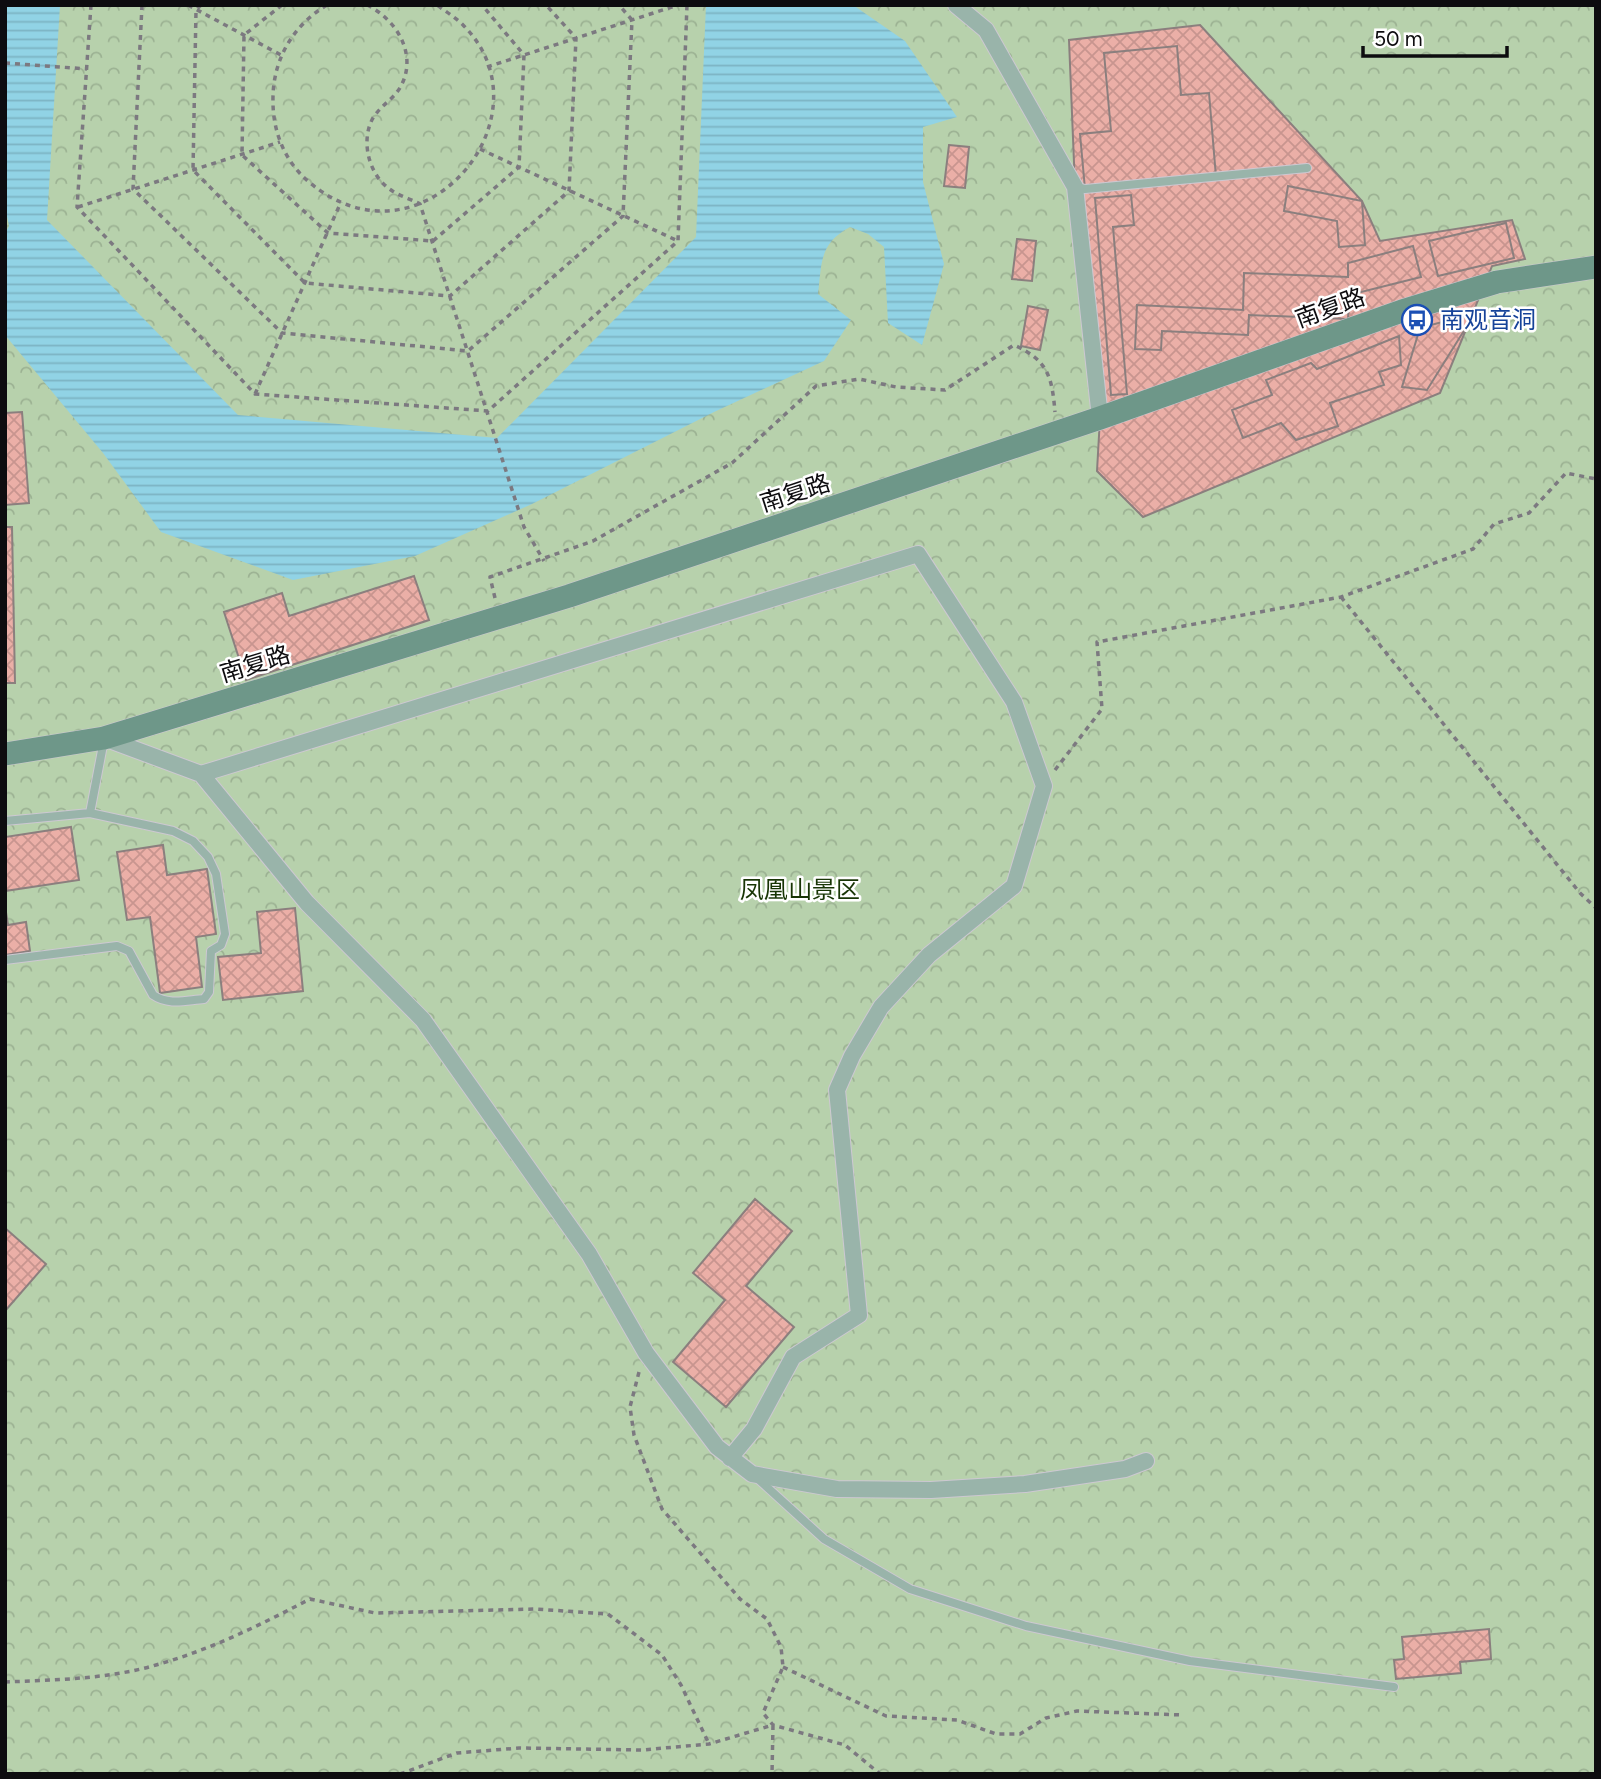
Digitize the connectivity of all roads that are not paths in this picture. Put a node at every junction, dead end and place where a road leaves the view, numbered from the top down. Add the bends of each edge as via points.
1 (956, 5) edge
2 (1307, 168) dead end
3 (1075, 187) junction
4 (1596, 267) edge
5 (1100, 418) junction
6 (104, 738) junction
7 (5, 754) edge
8 (201, 774) junction
9 (90, 813) junction
10 (5, 821) edge
11 (5, 960) edge
12 (730, 1458) junction
13 (1146, 1461) dead end
14 (752, 1474) junction
15 (1394, 1687) dead end

1 - 3 street via 986,30
2 - 3 lane
3 - 5 street
4 - 5 street, 南复路 via 1497,282
5 - 6 street, 南复路 via 500,617
6 - 7 street, 南复路
6 - 8 street
6 - 9 lane
8 - 12 street via 307,903 423,1020 589,1254 646,1353
8 - 12 street via 918,554 1014,702 1044,786 1014,886 929,955 881,1007 852,1056 837,1090 859,1315 793,1357 754,1429
9 - 10 lane
9 - 11 lane via 173,831 208,856 216,874 225,934 221,945 211,951 208,996 170,1002 160,999 153,995 129,951 117,946
12 - 14 street
13 - 14 street via 1125,1469 1025,1484 931,1490 837,1489
14 - 15 lane via 824,1539 910,1589 1026,1626 1190,1661

